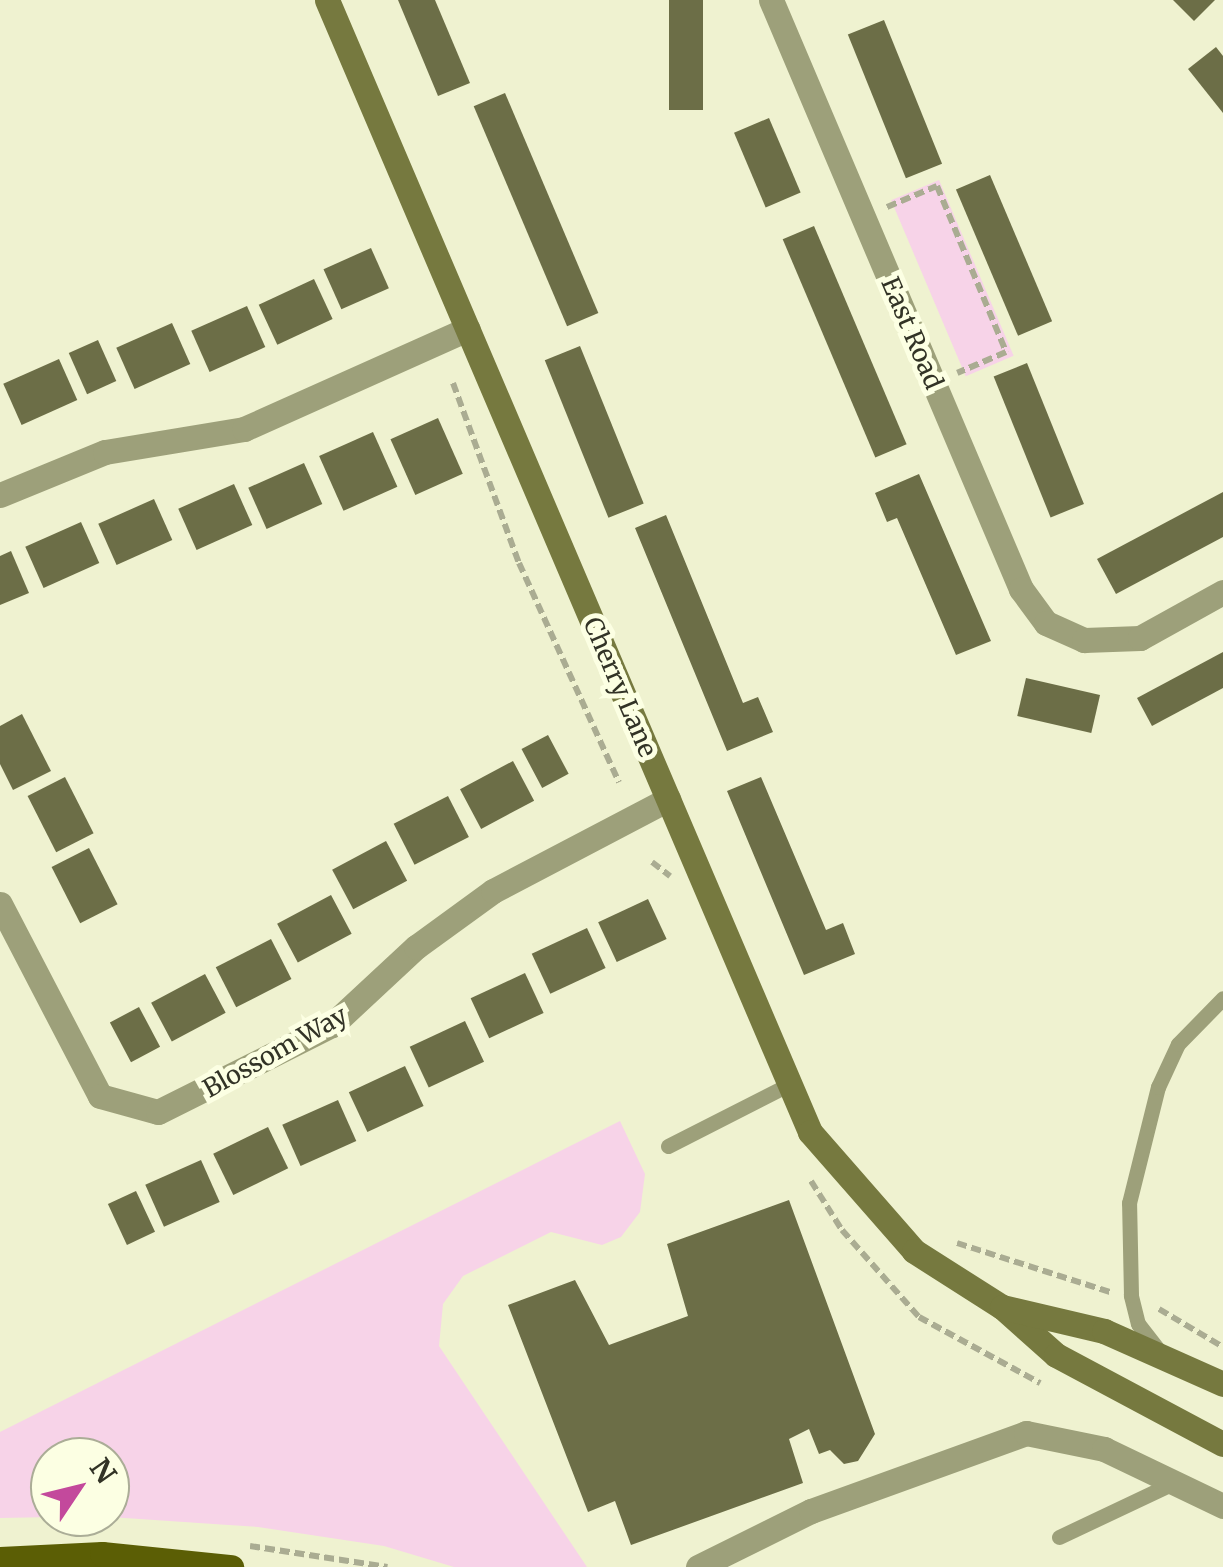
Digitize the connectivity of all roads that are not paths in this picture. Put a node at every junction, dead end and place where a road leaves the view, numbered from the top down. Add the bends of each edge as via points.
1 (327, 0) edge
2 (771, 0) edge
3 (468, 329) junction
4 (0, 495) edge
5 (1223, 592) edge
6 (668, 799) junction
7 (0, 904) edge
8 (1223, 998) edge
9 (786, 1086) junction
10 (668, 1146) dead end
11 (1002, 1308) junction
12 (1161, 1353) junction
13 (1223, 1384) edge
14 (1223, 1444) edge
15 (1173, 1483) junction
16 (1223, 1506) edge
17 (1059, 1537) dead end
18 (0, 1559) edge
19 (230, 1567) edge
20 (698, 1567) edge

1 - 3 street, Cherry Lane
2 - 5 street, East Road via 1021,589 1046,623 1084,640 1140,638
3 - 4 street via 244,429 106,452
3 - 6 street, Cherry Lane
6 - 7 street, Blossom Way via 493,891 416,947 332,1026 158,1112 100,1096
6 - 9 street, Cherry Lane
8 - 12 lane via 1178,1044 1149,1116 1130,1203 1132,1300 1138,1324
9 - 10 lane
9 - 11 street, Cherry Lane via 810,1132 880,1220
11 - 12 street, Cherry Lane via 1072,1321
11 - 14 street, Cherry Lane via 1056,1356
12 - 13 street, Cherry Lane
15 - 16 street
15 - 17 lane
15 - 20 street via 1104,1449 1026,1433 811,1511
18 - 19 main road via 102,1554

